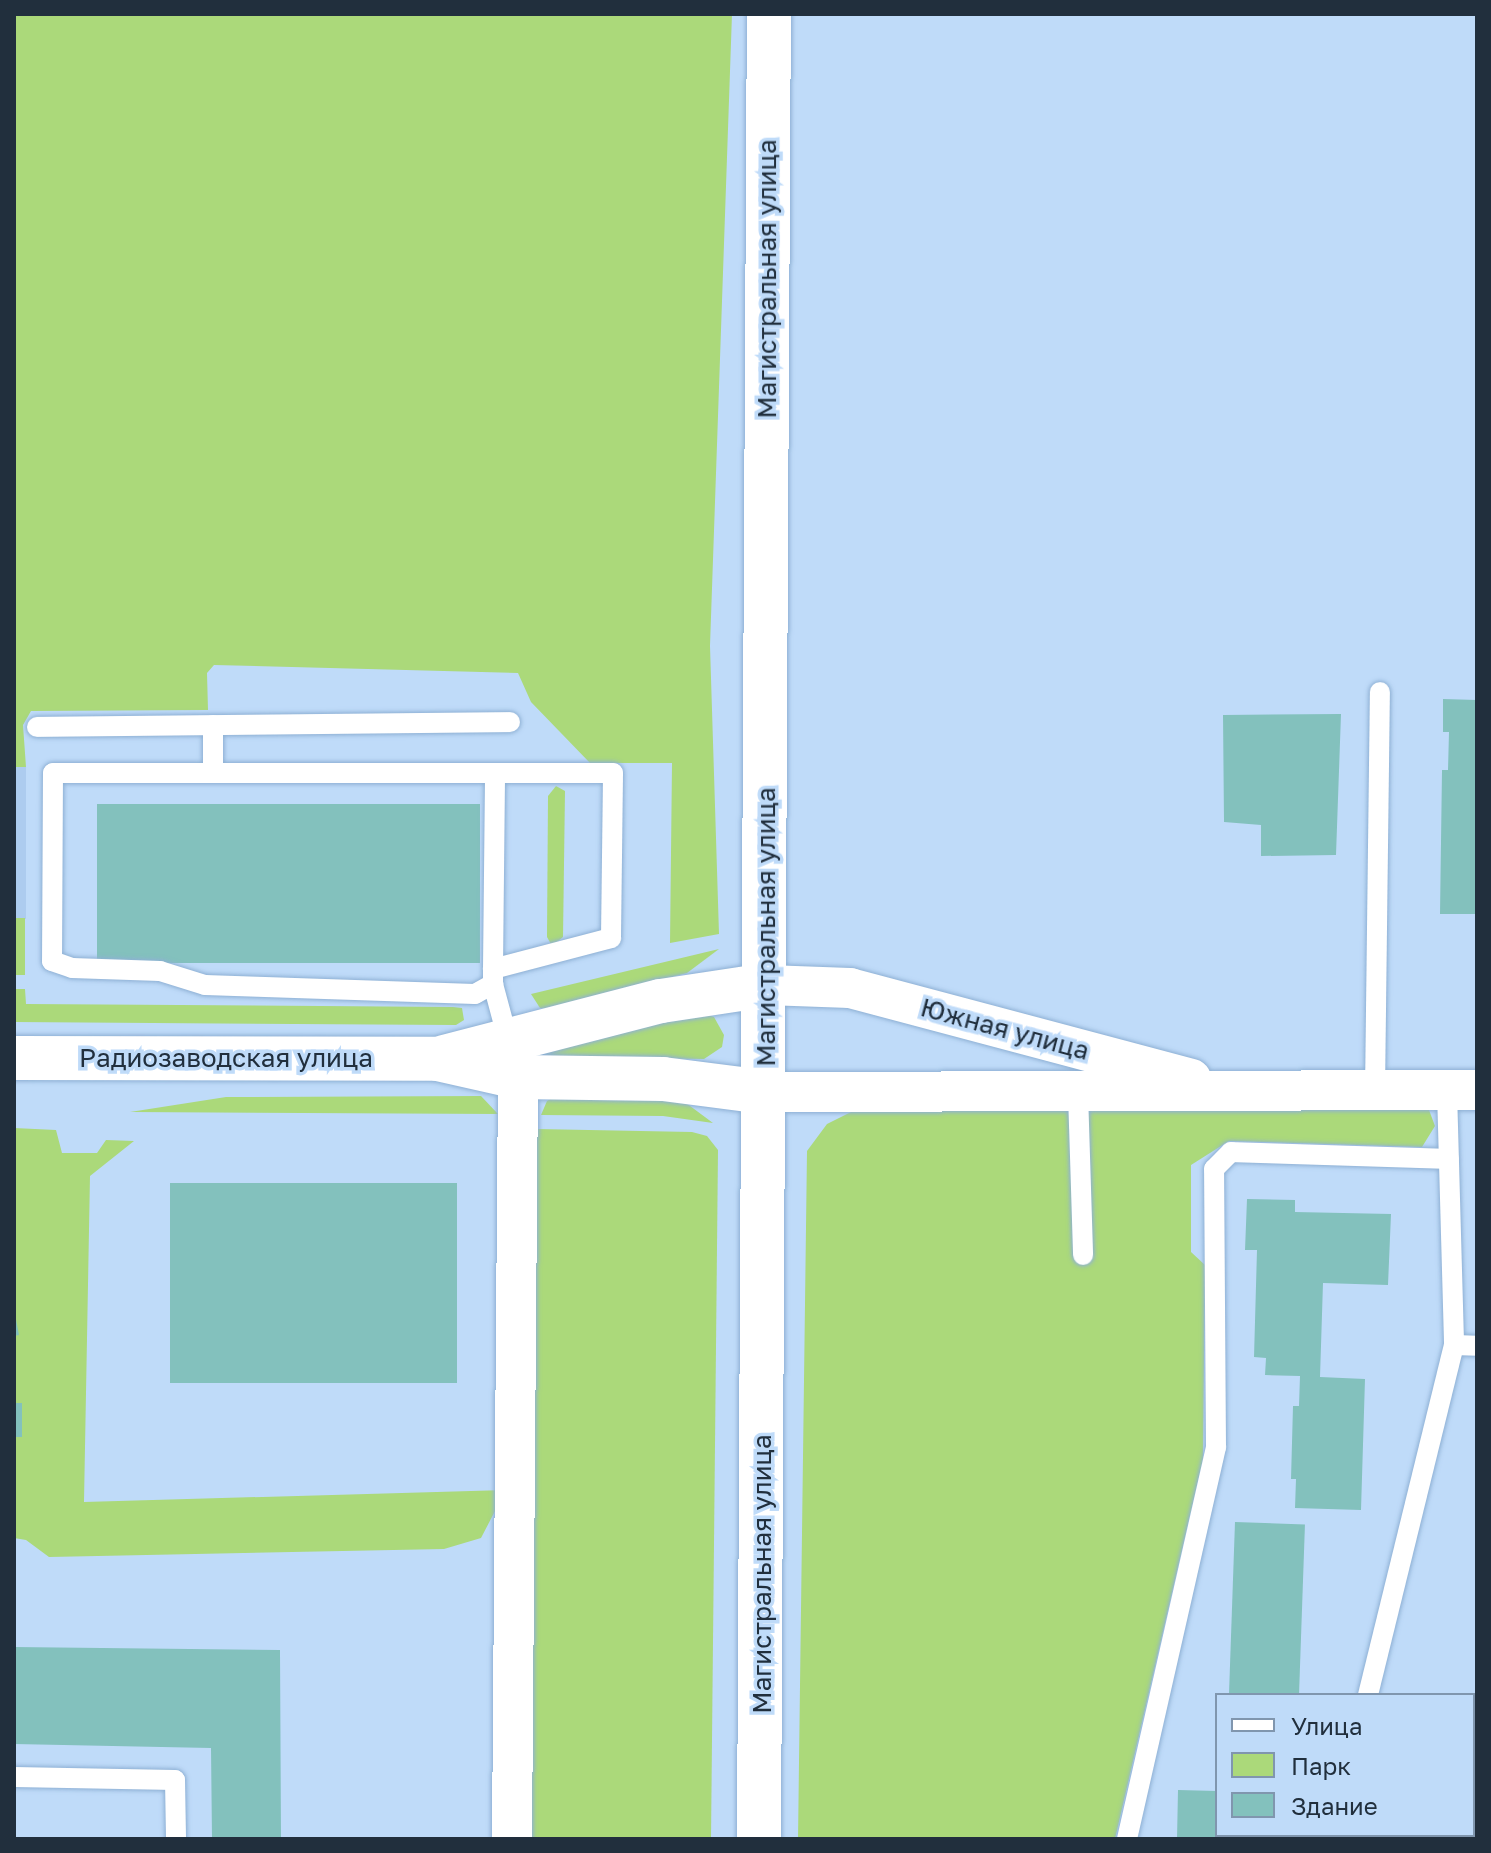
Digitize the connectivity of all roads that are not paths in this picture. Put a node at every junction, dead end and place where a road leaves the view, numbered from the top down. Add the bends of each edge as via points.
1 (769, 14) edge
2 (1380, 692) dead end
3 (510, 722) dead end
4 (213, 725) junction
5 (37, 727) dead end
6 (213, 773) junction
7 (495, 773) junction
8 (493, 976) junction
9 (767, 985) junction
10 (14, 1058) edge
11 (513, 1058) junction
12 (1462, 1091) edge
13 (765, 1092) junction
14 (1241, 1092) junction
15 (1375, 1092) junction
16 (1078, 1093) junction
17 (1449, 1159) junction
18 (1083, 1255) dead end
19 (1454, 1345) junction
20 (1477, 1346) edge
21 (1368, 1693) edge
22 (14, 1777) edge
23 (176, 1839) edge
24 (512, 1839) edge
25 (759, 1839) edge
26 (1127, 1839) edge

1 - 9 main road, Магистральная улица
2 - 15 lane
3 - 4 lane
4 - 5 lane
4 - 6 lane
6 - 7 lane
6 - 8 lane via 53,773 52,961 72,968 160,971 205,985 475,994
7 - 8 lane
7 - 8 lane via 613,773 611,938
8 - 11 lane
9 - 11 main road, Радиозаводская улица via 661,1001
9 - 13 main road, Магистральная улица
9 - 14 street, Южная улица via 850,988
10 - 11 main road, Радиозаводская улица
11 - 13 main road, Радиозаводская улица
11 - 24 street
12 - 15 street, Южная улица
12 - 17 lane
13 - 16 street, Южная улица
13 - 25 main road, Магистральная улица
14 - 15 street, Южная улица
14 - 16 street, Южная улица
16 - 18 lane
17 - 19 lane
17 - 26 lane via 1231,1152 1214,1169 1216,1447
19 - 20 lane
19 - 21 lane
22 - 23 lane via 175,1780

